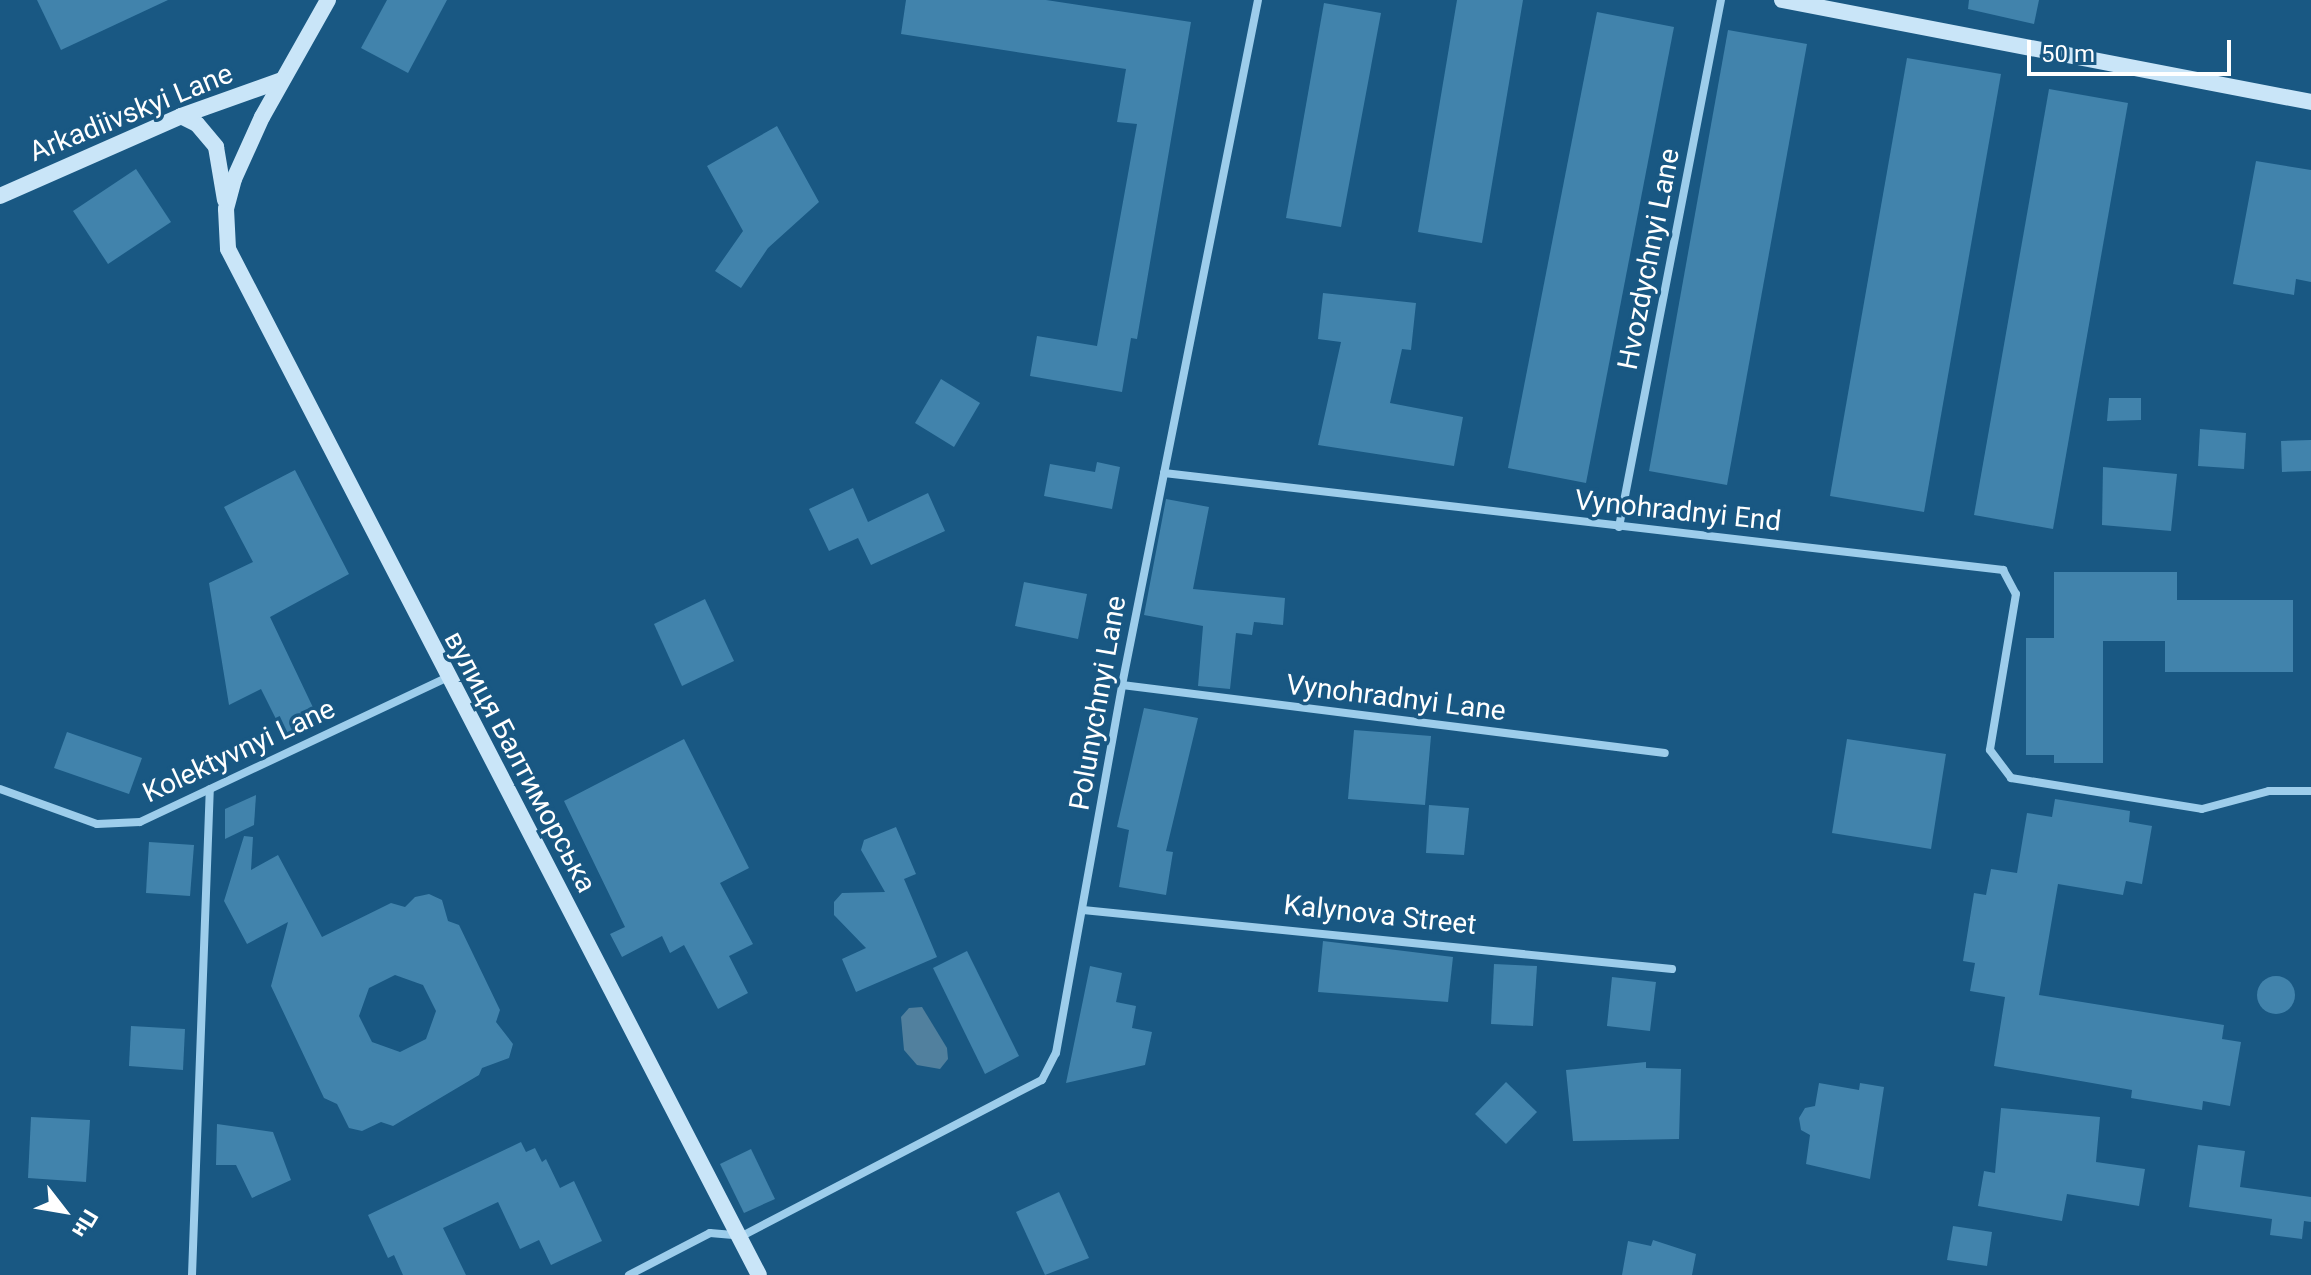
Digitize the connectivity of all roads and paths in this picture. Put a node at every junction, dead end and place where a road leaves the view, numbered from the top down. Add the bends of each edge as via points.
1 (328, 0) edge
2 (1258, 0) edge
3 (1721, 0) edge
4 (1782, 0) edge
5 (282, 80) junction
6 (2311, 102) edge
7 (181, 116) junction
8 (0, 196) edge
9 (226, 209) junction
10 (1164, 473) junction
11 (1619, 527) junction
12 (446, 678) junction
13 (1122, 685) junction
14 (1665, 753) dead end
15 (0, 789) edge
16 (210, 789) junction
17 (2311, 791) edge
18 (1083, 910) junction
19 (1672, 969) dead end
20 (742, 1236) junction
21 (192, 1275) edge
22 (629, 1275) edge
23 (759, 1275) edge

1 - 5 main road
2 - 10 street, Polunychnyi Lane
3 - 11 street, Hvozdychnyi Lane
4 - 6 main road
5 - 7 main road, Arkadiivskyi Lane
5 - 9 main road via 246,151
7 - 8 main road, Arkadiivskyi Lane
7 - 9 main road, вулиця Балтиморська via 197,124 216,147
9 - 12 main road, вулиця Балтиморська via 228,249 236,272
10 - 11 street, Vynohradnyi End
10 - 13 street, Polunychnyi Lane
11 - 17 street, Vynohradnyi End via 2003,570 2016,594 1990,750 2011,778 2202,809 2269,791
12 - 16 street, Kolektyvnyi Lane
12 - 20 main road, вулиця Балтиморська
13 - 14 street, Vynohradnyi Lane
13 - 18 street, Polunychnyi Lane
15 - 16 street, Kolektyvnyi Lane via 97,824 119,825 140,822
16 - 21 street
18 - 19 street, Kalynova Street
18 - 20 street, Polunychnyi Lane via 1056,1053 1042,1080
20 - 22 street via 710,1233
20 - 23 main road, вулиця Балтиморська

